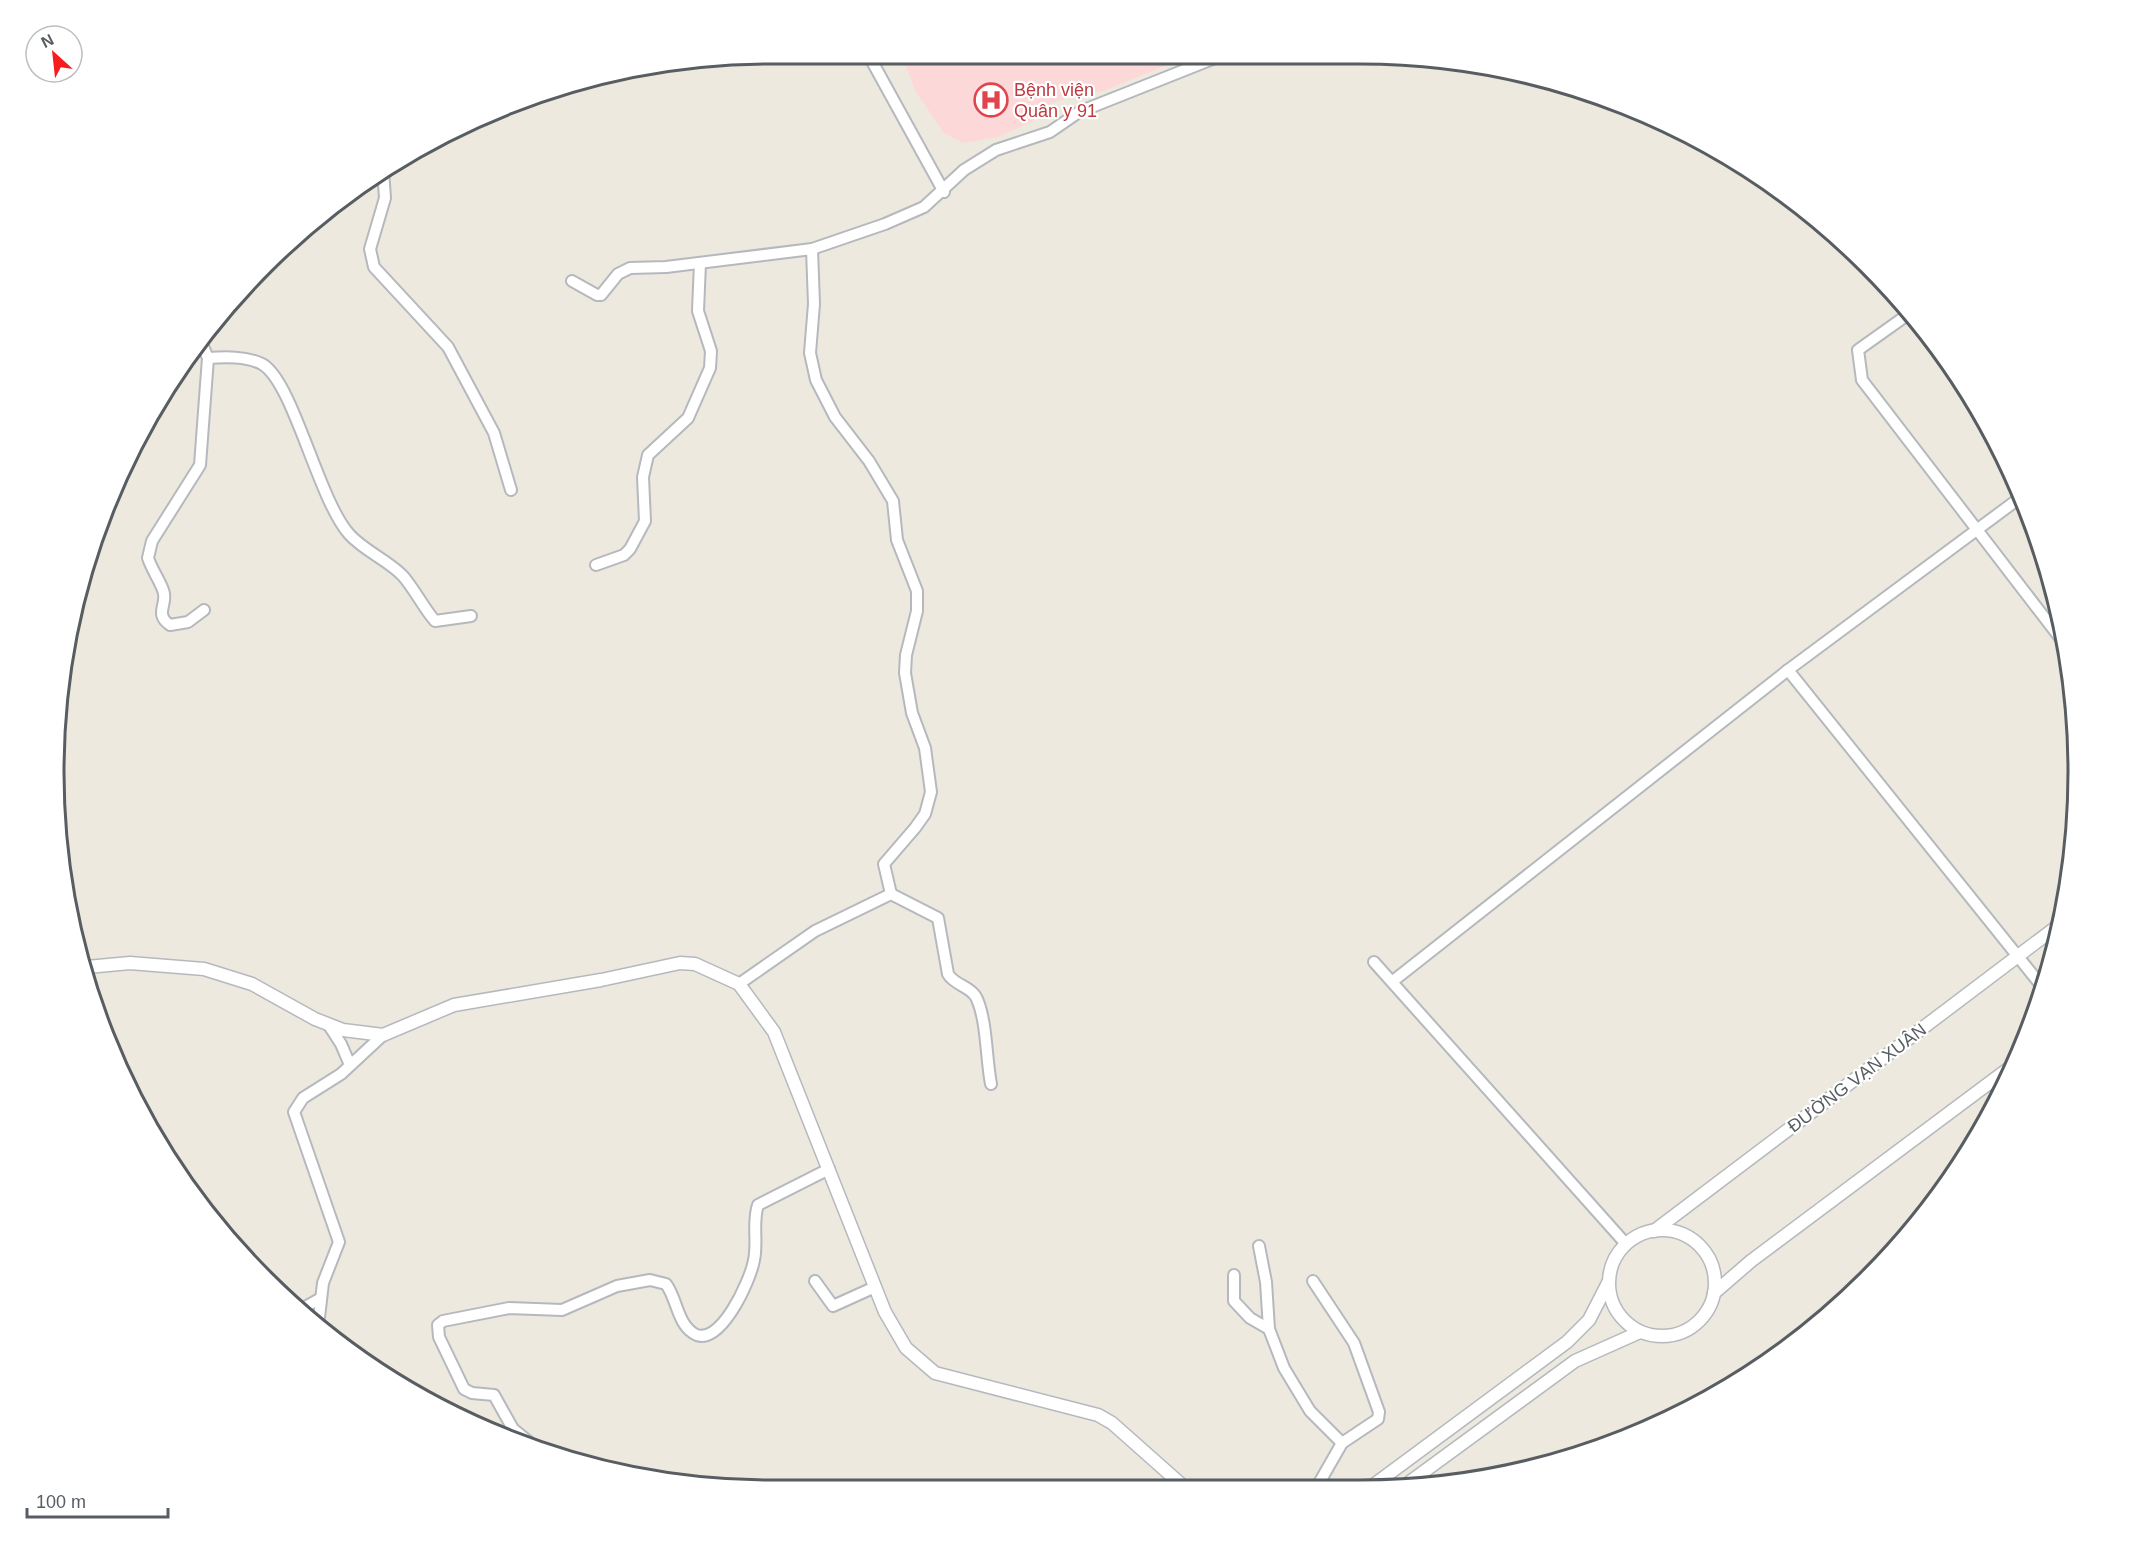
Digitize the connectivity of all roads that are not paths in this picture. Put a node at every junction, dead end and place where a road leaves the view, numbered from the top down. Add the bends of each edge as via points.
1 (874, 64) edge
2 (1200, 64) edge
3 (384, 181) edge
4 (944, 192) junction
5 (812, 249) junction
6 (700, 263) junction
7 (572, 281) dead end
8 (1903, 318) edge
9 (205, 350) edge
10 (208, 358) junction
11 (511, 490) dead end
12 (2015, 501) edge
13 (1979, 529) junction
14 (596, 565) dead end
15 (204, 610) dead end
16 (471, 616) dead end
17 (2054, 629) edge
18 (1788, 670) junction
19 (891, 894) junction
20 (2050, 932) edge
21 (2017, 957) junction
22 (1374, 962) dead end
23 (92, 966) edge
24 (2037, 980) edge
25 (1393, 981) junction
26 (739, 984) junction
27 (328, 1024) junction
28 (383, 1035) junction
29 (350, 1065) junction
30 (2001, 1074) edge
31 (991, 1084) dead end
32 (829, 1169) junction
33 (1654, 1231) junction
34 (1626, 1245) junction
35 (1259, 1246) dead end
36 (1234, 1275) dead end
37 (815, 1281) dead end
38 (1313, 1281) dead end
39 (1608, 1283) junction
40 (875, 1287) junction
41 (1714, 1293) junction
42 (321, 1298) junction
43 (308, 1305) edge
44 (319, 1315) edge
45 (1269, 1329) junction
46 (1640, 1332) junction
47 (518, 1432) edge
48 (1342, 1443) junction
49 (1417, 1477) edge
50 (1383, 1479) edge
51 (1176, 1480) edge
52 (1321, 1480) edge

1 - 4 street
2 - 4 street via 1079,112 1050,132 996,150 964,170
3 - 11 street via 385,198 370,249 374,267 448,347 494,433
4 - 5 street via 924,207
5 - 6 street
5 - 19 street via 814,304 810,353 816,380 893,501 897,540 917,591 917,611 904,663 912,713 926,748 931,785 927,808 884,864
6 - 7 street via 624,270 597,296
6 - 14 street via 698,311 711,351 710,368 688,418 648,455 643,477 645,521 630,549
8 - 13 street via 1858,350 1862,380
9 - 10 street
10 - 15 street via 200,465 152,541 148,558 165,592 163,619 170,625 189,622
10 - 16 street via 230,356 262,364 272,373 318,480 348,532 403,576 435,621
12 - 13 street
13 - 17 street
13 - 18 street
18 - 21 street
18 - 25 street
19 - 26 street via 815,931
19 - 31 street via 938,918 948,974 973,993 978,1002
20 - 21 street, ĐƯỜNG VẠN XUÂN
21 - 24 street
21 - 33 street, ĐƯỜNG VẠN XUÂN
22 - 25 street
23 - 27 street via 130,963 204,969 252,984
25 - 34 street
26 - 28 street via 695,964 680,963 454,1005
26 - 32 street via 774,1032
27 - 28 street
27 - 29 street
28 - 29 street
29 - 42 street via 303,1098 294,1112 339,1242 322,1283
30 - 41 street via 1751,1261
32 - 40 street
32 - 47 street via 758,1205 751,1270 726,1320 708,1335 698,1336 690,1331 666,1284 650,1280 617,1286 562,1310 509,1308 438,1325 439,1337 464,1389 472,1394 494,1395
33 - 34 street
33 - 41 street via 1687,1236 1700,1246 1712,1268
34 - 39 street via 1613,1262
35 - 45 street
36 - 45 street via 1234,1301 1250,1318
37 - 40 street via 833,1306
38 - 48 street via 1354,1343 1379,1413 1377,1419
39 - 46 street via 1612,1303 1623,1320
39 - 50 street via 1589,1320 1567,1342
40 - 51 street via 887,1318 906,1348 935,1373 1098,1415 1113,1423
41 - 46 street via 1709,1308 1686,1330 1671,1336
42 - 43 street
42 - 44 street
45 - 48 street via 1289,1379 1304,1402
46 - 49 street via 1575,1361
48 - 52 street

